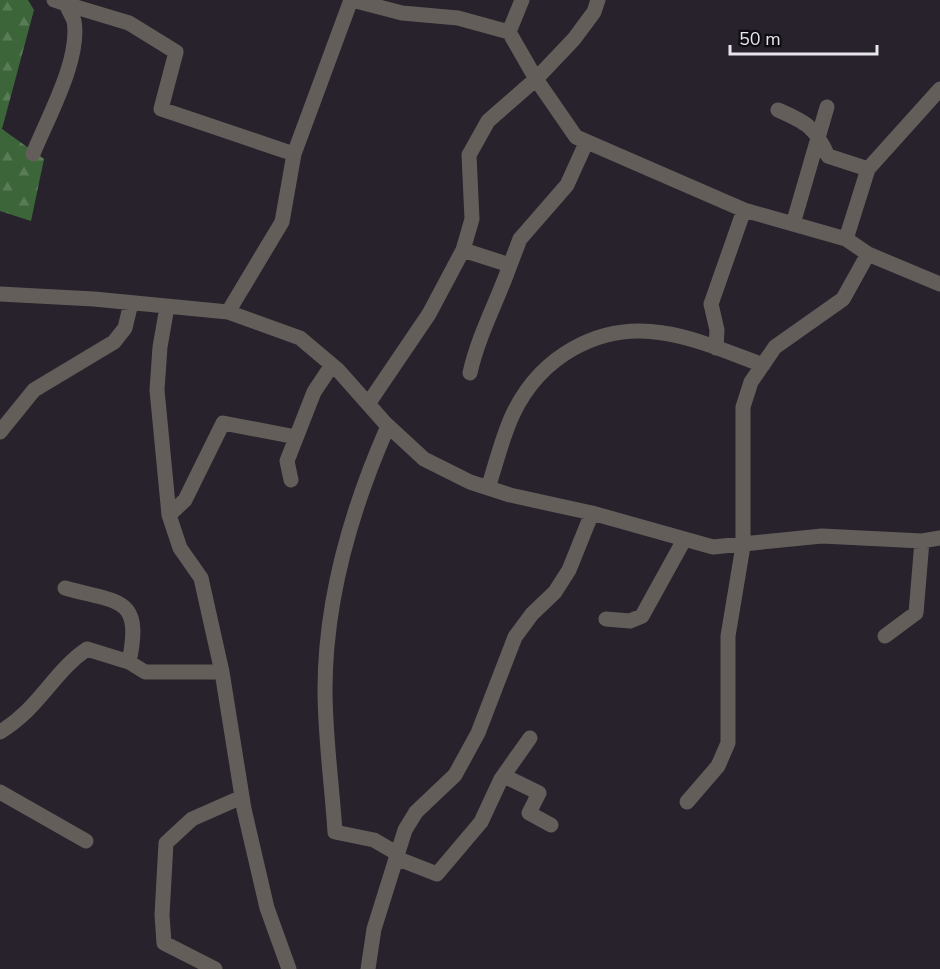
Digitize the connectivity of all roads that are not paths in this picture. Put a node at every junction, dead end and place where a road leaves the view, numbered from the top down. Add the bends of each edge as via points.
1 (352, 0) edge
2 (522, 0) edge
3 (598, 0) edge
4 (60, 2) edge
5 (509, 32) junction
6 (536, 79) junction
7 (940, 89) edge
8 (827, 107) dead end
9 (778, 110) dead end
10 (819, 136) junction
11 (586, 143) junction
12 (33, 154) dead end
13 (294, 154) junction
14 (868, 169) junction
15 (744, 210) junction
16 (793, 224) junction
17 (846, 240) junction
18 (463, 250) junction
19 (868, 254) junction
20 (510, 265) junction
21 (940, 284) edge
22 (0, 294) edge
23 (131, 303) junction
24 (168, 307) junction
25 (228, 312) junction
26 (716, 348) junction
27 (763, 364) junction
28 (332, 365) junction
29 (470, 373) dead end
30 (368, 404) junction
31 (388, 426) junction
32 (0, 432) edge
33 (296, 437) junction
34 (291, 480) dead end
35 (488, 488) junction
36 (592, 513) junction
37 (169, 514) junction
38 (940, 538) edge
39 (684, 540) junction
40 (922, 541) junction
41 (742, 546) junction
42 (65, 588) dead end
43 (606, 620) dead end
44 (885, 636) dead end
45 (129, 662) junction
46 (222, 672) junction
47 (0, 732) edge
48 (530, 738) dead end
49 (504, 776) junction
50 (0, 792) edge
51 (242, 797) junction
52 (687, 802) dead end
53 (551, 825) dead end
54 (86, 841) dead end
55 (397, 856) junction
56 (215, 969) edge
57 (289, 969) edge
58 (368, 969) edge

1 - 5 street via 402,13 458,18
1 - 13 street
2 - 5 street
3 - 6 street via 574,39
4 - 12 street via 74,21 72,50
4 - 13 street via 129,23 176,52 161,110
5 - 6 street
6 - 11 street via 576,138
6 - 18 street via 488,121 469,155 472,219
7 - 14 street
8 - 10 street
9 - 10 street via 807,123
10 - 14 street via 828,156
10 - 16 street
11 - 15 street
11 - 20 street via 567,185 520,239
13 - 25 street via 282,222
14 - 17 street
15 - 16 street
15 - 26 street via 711,304 717,330
16 - 17 street
17 - 19 street
18 - 20 street
18 - 30 street via 429,314
19 - 21 street
19 - 27 street via 843,299 775,347
20 - 29 street via 477,343
22 - 23 street
23 - 24 street
23 - 32 street via 125,328 114,342 34,390
24 - 25 street
24 - 37 street via 159,347 157,390
25 - 28 street via 300,338
26 - 27 street
26 - 35 street via 661,332 620,332 568,349 534,378 512,414
27 - 41 street via 751,382 743,407
28 - 30 street
28 - 33 street via 314,392
30 - 31 street
31 - 35 street via 424,459
31 - 55 street via 364,479 337,573 325,691 334,832 374,840
33 - 34 street via 287,461
33 - 37 street via 223,423 185,500
35 - 36 street
36 - 39 street
36 - 55 street via 569,570 515,637 478,733 455,775 416,812
37 - 46 street via 180,548 201,578
38 - 40 street
39 - 41 street via 713,547
39 - 43 street via 642,616 630,621
40 - 41 street via 822,536
40 - 44 street via 916,613
41 - 52 street via 728,636 728,743 718,766
42 - 45 street via 122,604 131,616 135,632
45 - 46 street via 145,672
45 - 47 street via 87,649 75,657 35,706
46 - 51 street
48 - 49 street
49 - 53 street via 539,793 529,813
49 - 55 street via 481,822 437,874
50 - 54 street
51 - 56 street via 192,819 166,843 164,944
51 - 57 street via 267,908
55 - 58 street via 374,929

